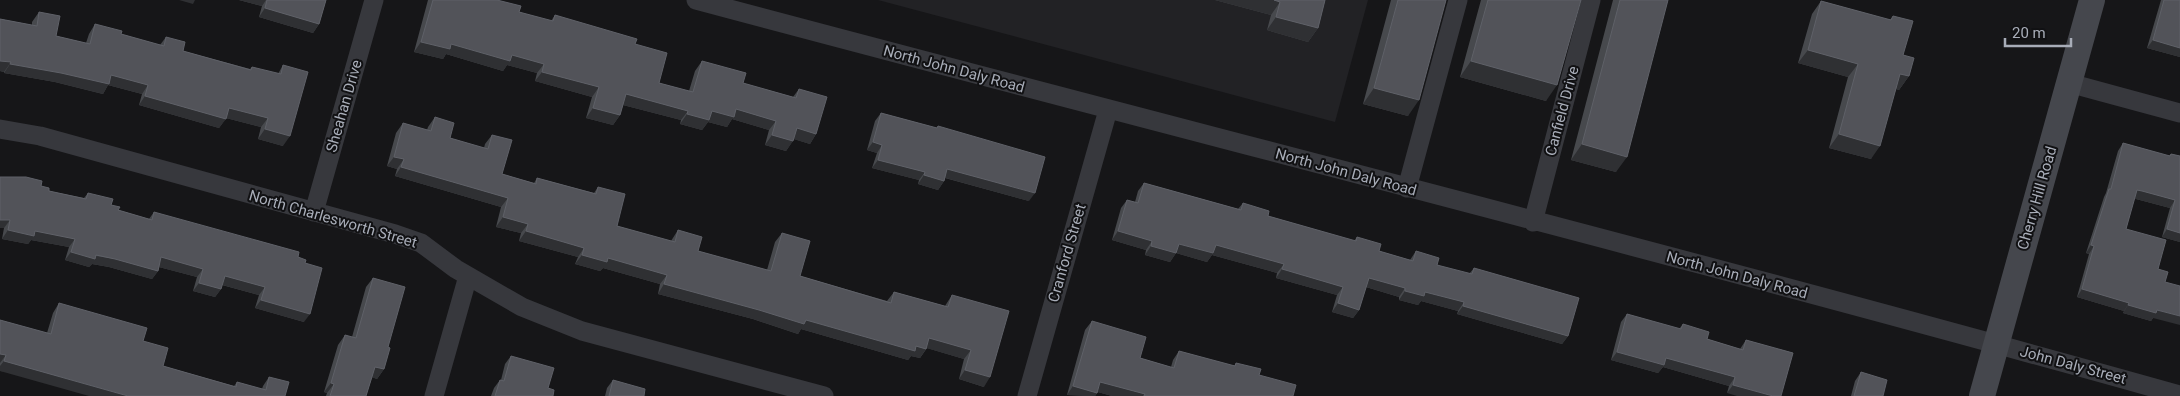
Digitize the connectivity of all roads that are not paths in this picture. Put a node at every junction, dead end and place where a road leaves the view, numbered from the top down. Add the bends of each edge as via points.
1 (374, 0) edge
2 (696, 0) edge
3 (1458, 0) edge
4 (1591, 0) edge
5 (2092, 0) edge
6 (2069, 83) junction
7 (1108, 110) junction
8 (2180, 113) edge
9 (0, 128) edge
10 (1407, 188) junction
11 (314, 212) junction
12 (1533, 222) junction
13 (468, 276) junction
14 (1995, 345) junction
15 (2180, 395) edge
16 (434, 396) edge
17 (824, 396) edge
18 (1027, 396) edge
19 (1982, 396) edge

1 - 11 street, Sheahan Drive
2 - 7 street, North John Daly Road
3 - 10 street
4 - 12 street, Canfield Drive
5 - 6 main road, Cherry Hill Road
6 - 8 street
6 - 14 main road, Cherry Hill Road
7 - 10 street, North John Daly Road
7 - 18 street, Cranford Street
9 - 11 street, North Charlesworth Street via 40,136
10 - 12 street, North John Daly Road
11 - 13 street, North Charlesworth Street via 421,244
12 - 14 street, North John Daly Road
13 - 16 street
13 - 17 street, North Charlesworth Street via 522,307 582,331
14 - 15 street, John Daly Street
14 - 19 main road, Cherry Hill Road

